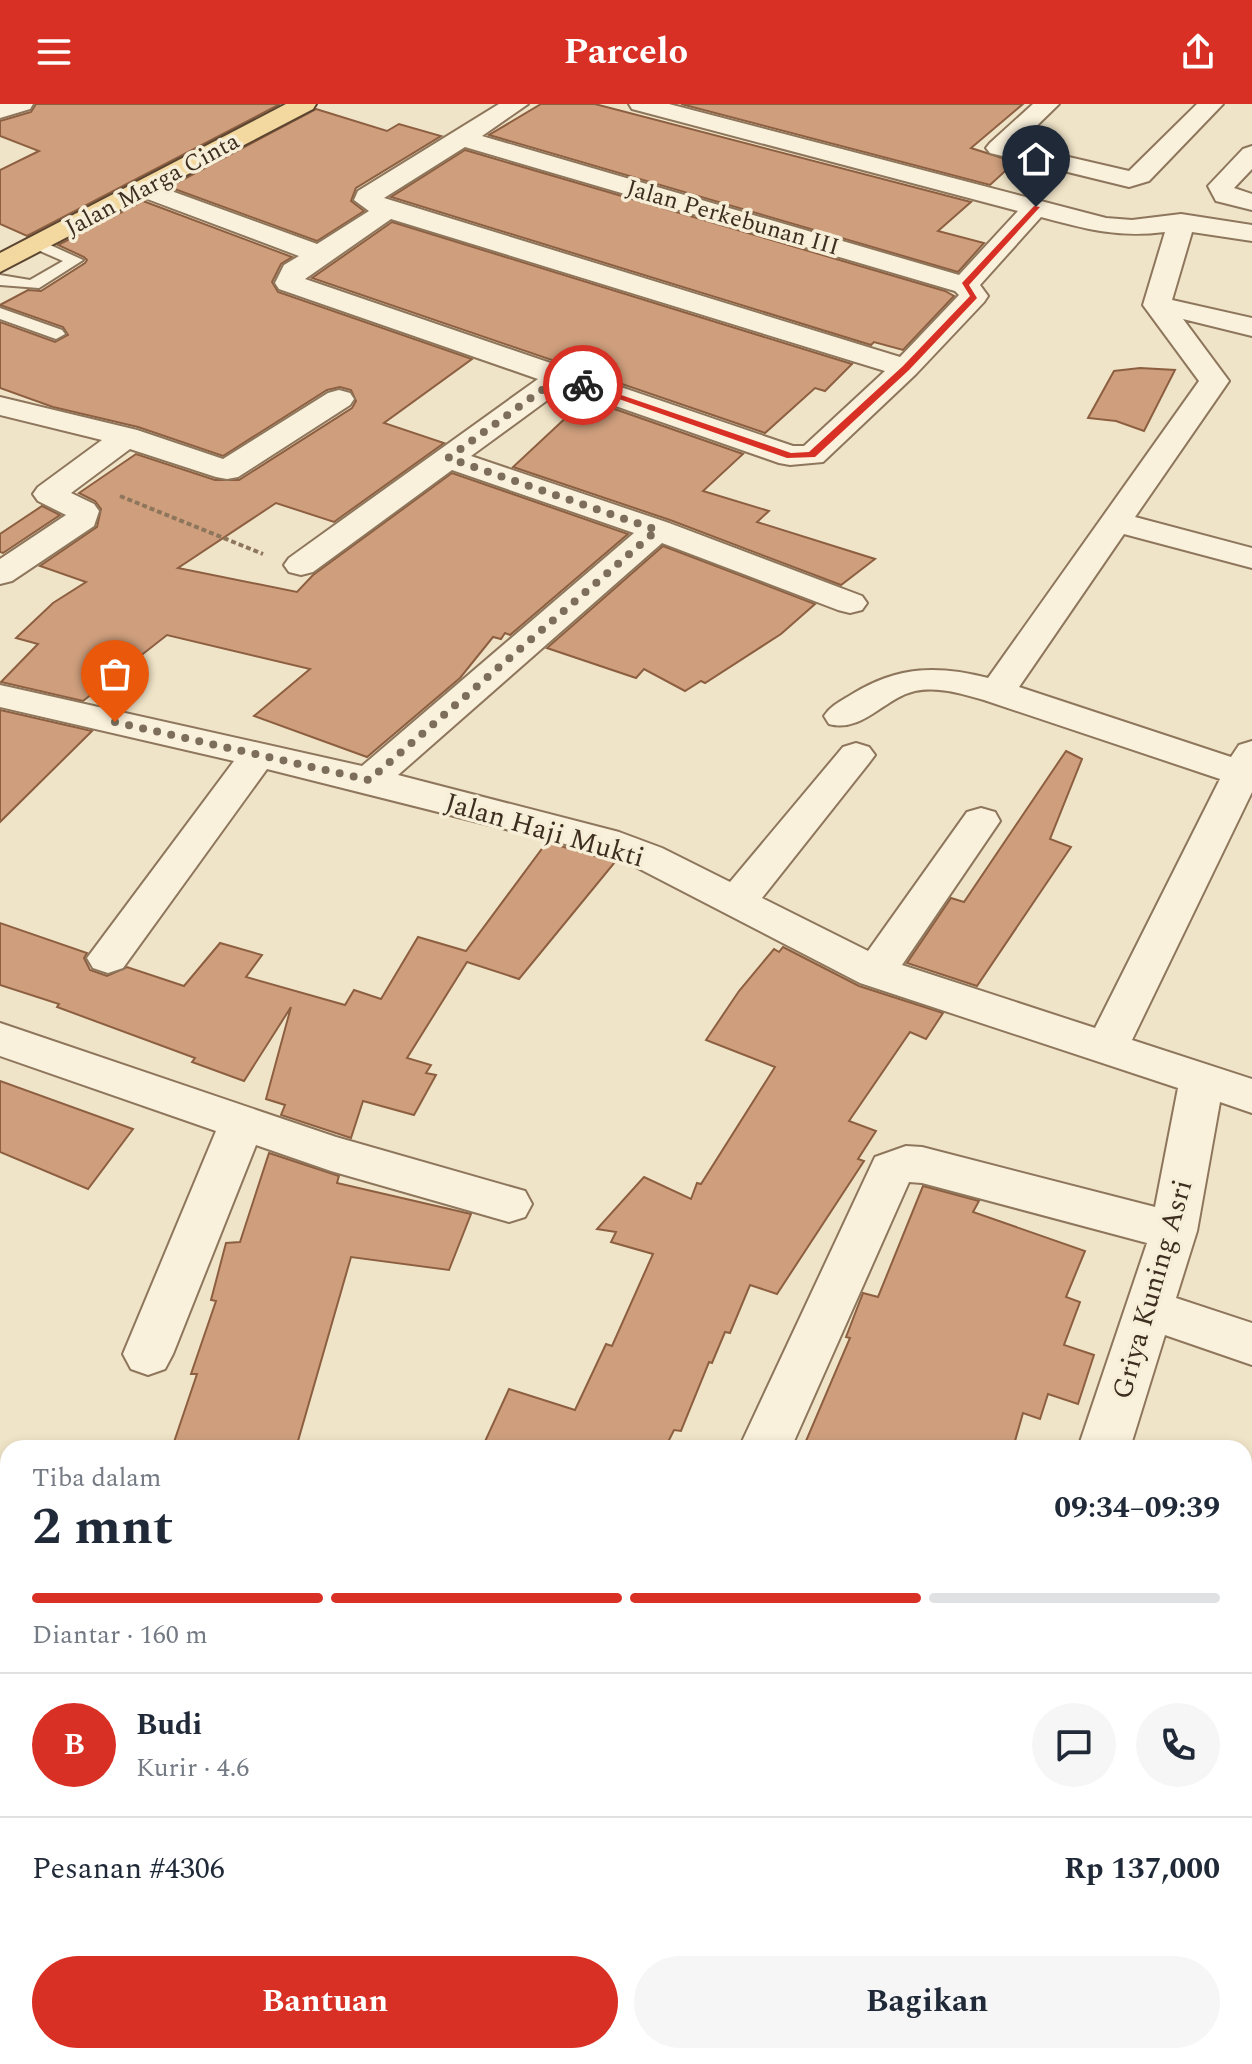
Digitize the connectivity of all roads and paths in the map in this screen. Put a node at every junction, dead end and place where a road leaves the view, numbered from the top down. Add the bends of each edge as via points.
1 (21, 104) edge
2 (304, 104) edge
3 (516, 104) edge
4 (641, 104) edge
5 (750, 104) edge
6 (1047, 104) edge
7 (1211, 104) edge
8 (0, 111) edge
9 (720, 125) junction
10 (462, 138) junction
11 (1252, 154) edge
12 (143, 189) junction
13 (1252, 202) edge
14 (1036, 207) junction
15 (388, 210) junction
16 (1181, 222) junction
17 (1252, 233) edge
18 (37, 244) junction
19 (319, 254) junction
20 (0, 264) edge
21 (0, 280) edge
22 (965, 285) junction
23 (1157, 305) junction
24 (0, 313) edge
25 (56, 334) dead end
26 (1237, 349) edge
27 (906, 368) junction
28 (560, 377) junction
29 (339, 399) dead end
30 (0, 406) edge
31 (126, 437) junction
32 (448, 458) junction
33 (71, 476) junction
34 (1116, 522) junction
35 (657, 530) junction
36 (1252, 558) edge
37 (301, 565) joint
38 (0, 574) edge
39 (850, 603) dead end
40 (997, 692) junction
41 (0, 696) edge
42 (842, 716) dead end
43 (258, 755) junction
44 (856, 755) dead end
45 (1246, 763) edge
46 (369, 780) junction
47 (981, 821) dead end
48 (1235, 826) edge
49 (737, 901) junction
50 (108, 958) dead end
51 (875, 972) junction
52 (0, 1039) edge
53 (1106, 1050) junction
54 (1201, 1082) junction
55 (1252, 1096) edge
56 (243, 1121) junction
57 (509, 1204) dead end
58 (1174, 1231) junction
59 (1150, 1310) junction
60 (1252, 1344) edge
61 (148, 1354) dead end
62 (769, 1440) edge
63 (1107, 1440) edge

1 - 8 street
2 - 12 main road, Jalan Marga Cinta
3 - 10 street
4 - 9 street
5 - 9 street
6 - 7 street via 999,148 1129,179 1140,176
9 - 14 street
10 - 15 street via 367,197
10 - 22 street, Jalan Perkebunan III
11 - 13 street via 1221,191
12 - 18 main road, Jalan Marga Cinta
12 - 19 street
14 - 16 street via 1118,227
14 - 22 street
15 - 19 street
15 - 27 street
16 - 17 street
16 - 23 street
18 - 20 main road, Jalan Marga Cinta
18 - 21 lane via 75,260 33,285
19 - 28 street via 294,271 289,283
22 - 27 street via 974,296
23 - 26 street
23 - 26 street
24 - 25 lane
26 - 34 street
27 - 28 street via 812,455 801,457
28 - 32 street
29 - 31 street via 227,470
30 - 31 street
31 - 33 street
32 - 35 street
32 - 37 street
33 - 37 path
33 - 38 street via 49,494 83,511 82,519
34 - 36 street
34 - 40 street
35 - 39 street
35 - 46 street
40 - 42 street via 931,679 899,684
40 - 45 street
41 - 43 street, Jalan Haji Mukti
43 - 46 street, Jalan Haji Mukti
43 - 50 street
44 - 49 street
45 - 48 street
46 - 49 street, Jalan Haji Mukti via 605,841
47 - 51 street
48 - 53 street
49 - 51 street, Jalan Haji Mukti
51 - 53 street, Jalan Haji Mukti
52 - 56 street
53 - 54 street, Jalan Haji Mukti
54 - 55 street, Jalan Haji Mukti
54 - 58 street, Griya Kuning Asri
56 - 57 street via 331,1153
56 - 61 street
58 - 59 street, Griya Kuning Asri
58 - 62 street via 922,1165 891,1170
59 - 60 street
59 - 63 street, Griya Kuning Asri

